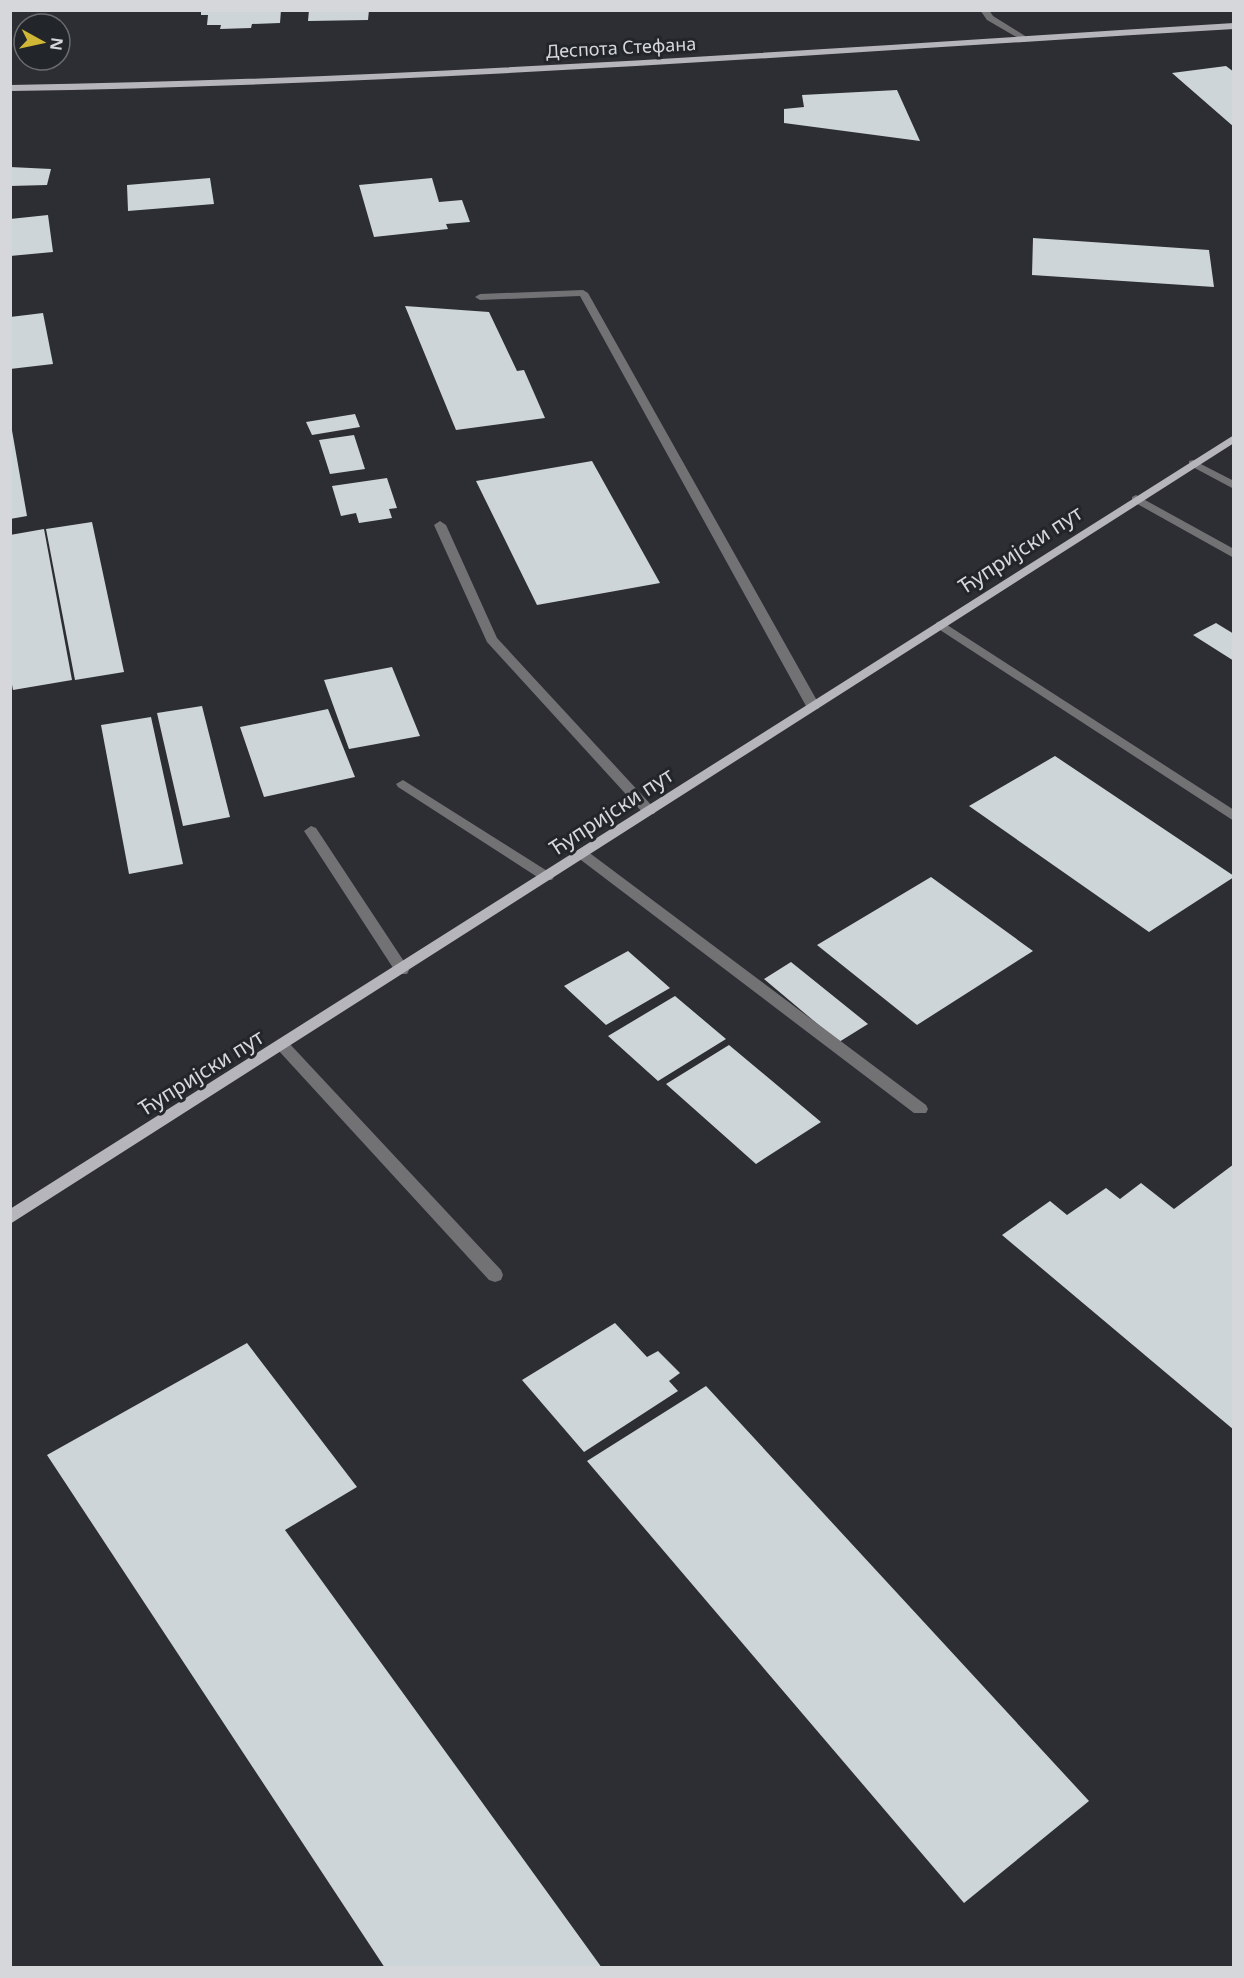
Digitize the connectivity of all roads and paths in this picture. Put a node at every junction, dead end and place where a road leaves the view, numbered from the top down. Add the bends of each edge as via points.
1 (984, 10) edge
2 (1233, 26) edge
3 (1026, 39) junction
4 (10, 88) edge
5 (480, 297) dead end
6 (1233, 438) edge
7 (1193, 463) junction
8 (1233, 486) edge
9 (1136, 499) junction
10 (440, 525) dead end
11 (1233, 554) edge
12 (941, 625) junction
13 (813, 706) junction
14 (403, 784) dead end
15 (650, 811) junction
16 (1233, 817) edge
17 (311, 831) dead end
18 (582, 854) junction
19 (547, 877) junction
20 (402, 970) junction
21 (283, 1046) junction
22 (920, 1109) dead end
23 (10, 1218) edge
24 (495, 1275) dead end

1 - 3 street via 990,18
2 - 3 main road, Деспота Стефана
3 - 4 main road, Деспота Стефана via 390,77
5 - 13 street via 583,293
6 - 7 main road, Ћупријски пут
7 - 8 street
7 - 9 main road, Ћупријски пут
9 - 11 street
9 - 12 main road, Ћупријски пут
10 - 15 street via 491,639
12 - 13 main road, Ћупријски пут
12 - 16 street
13 - 15 main road, Ћупријски пут
14 - 19 street
15 - 18 main road, Ћупријски пут
17 - 20 street
18 - 19 main road, Ћупријски пут
18 - 22 street
19 - 20 main road, Ћупријски пут
20 - 21 main road, Ћупријски пут
21 - 23 main road, Ћупријски пут
21 - 24 street

